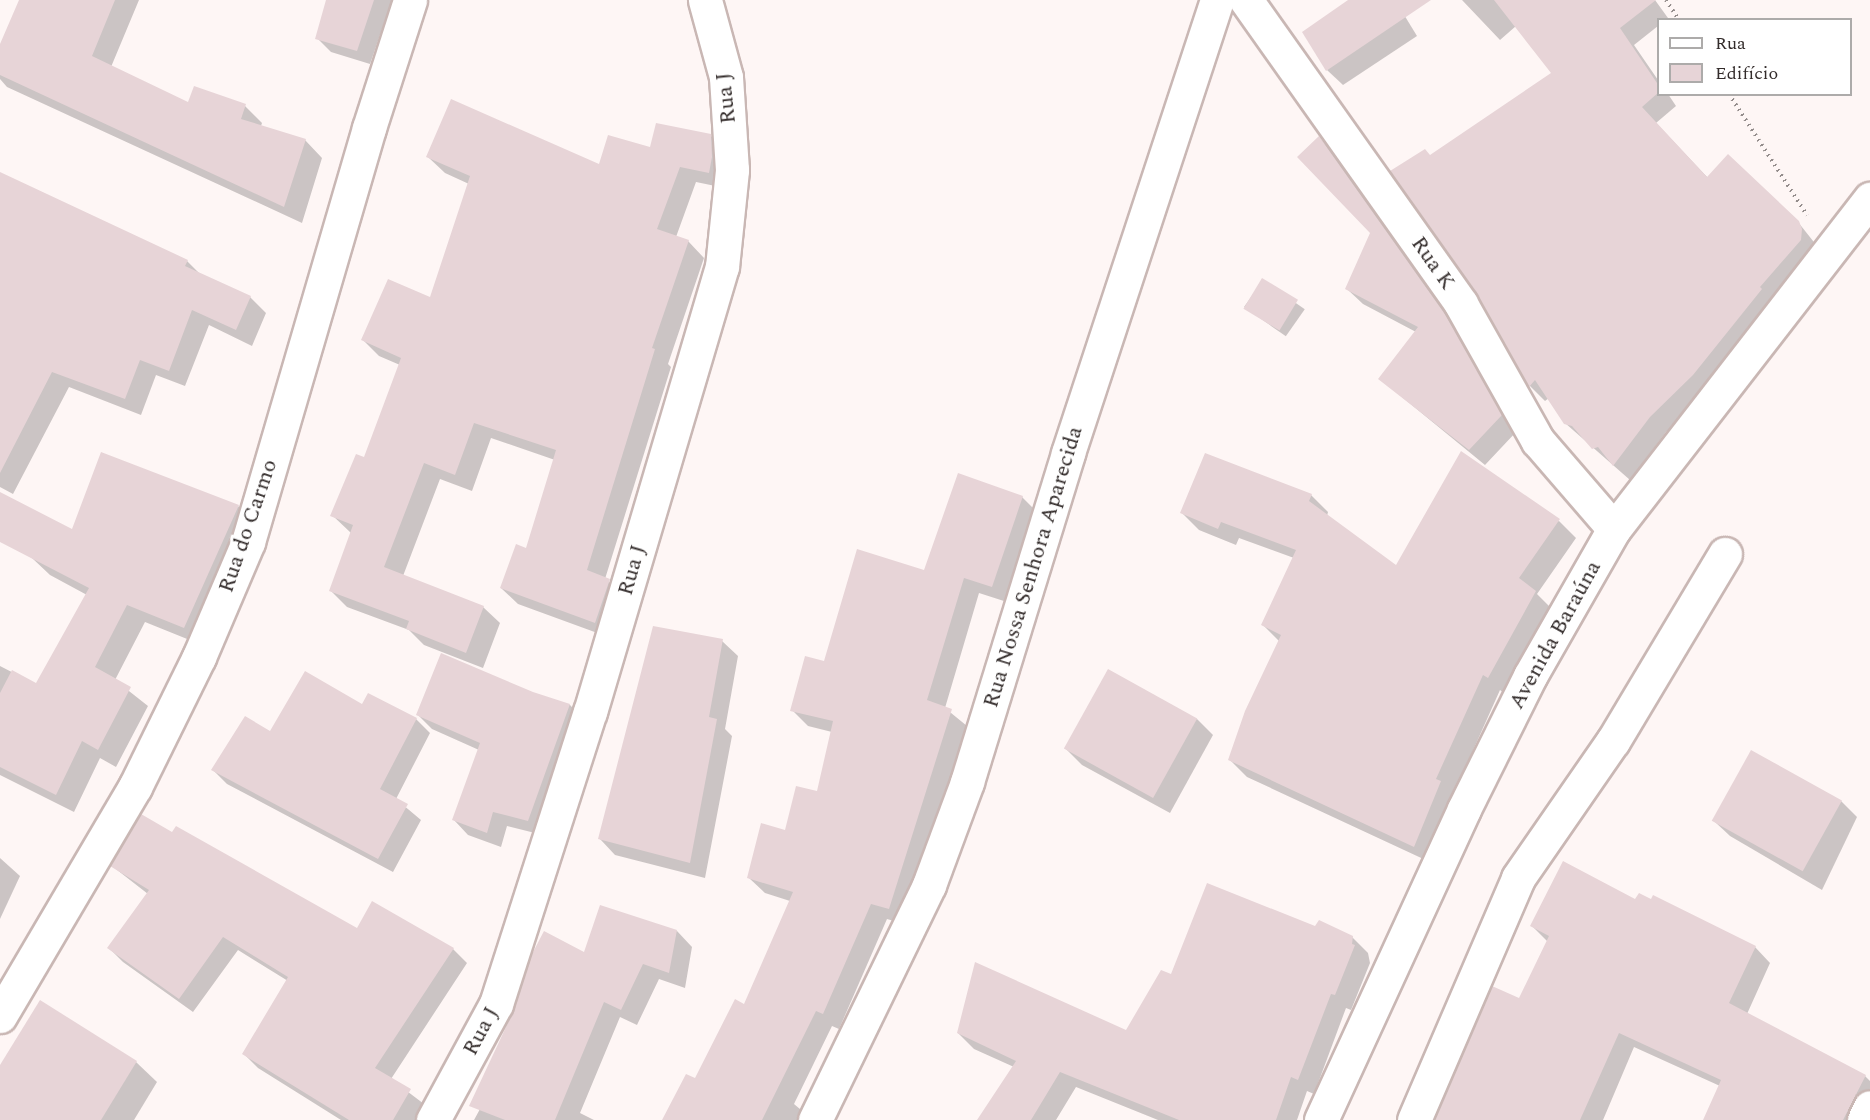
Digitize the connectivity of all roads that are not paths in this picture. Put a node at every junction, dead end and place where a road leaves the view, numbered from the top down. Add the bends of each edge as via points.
1 (410, 0) edge
2 (705, 0) edge
3 (1217, 0) edge
4 (1246, 0) edge
5 (1870, 199) edge
6 (1614, 529) junction
7 (1725, 554) dead end
8 (0, 1016) edge
9 (1870, 1107) edge
10 (433, 1120) edge
11 (815, 1120) edge
12 (1321, 1120) edge
13 (1414, 1120) edge
14 (1864, 1120) edge

1 - 8 street, Rua do Carmo via 248,542 199,657 135,787
2 - 10 street, Rua J via 726,77 728,101 732,170 722,267 590,712 496,1004
3 - 11 street, Rua Nossa Senhora Aparecida via 1068,453 968,782 929,885
4 - 6 street, Rua K via 1461,304 1538,441
5 - 6 street, Avenida Baraúna
6 - 12 street, Avenida Baraúna via 1530,676
7 - 13 street via 1612,741 1518,879
9 - 14 street

